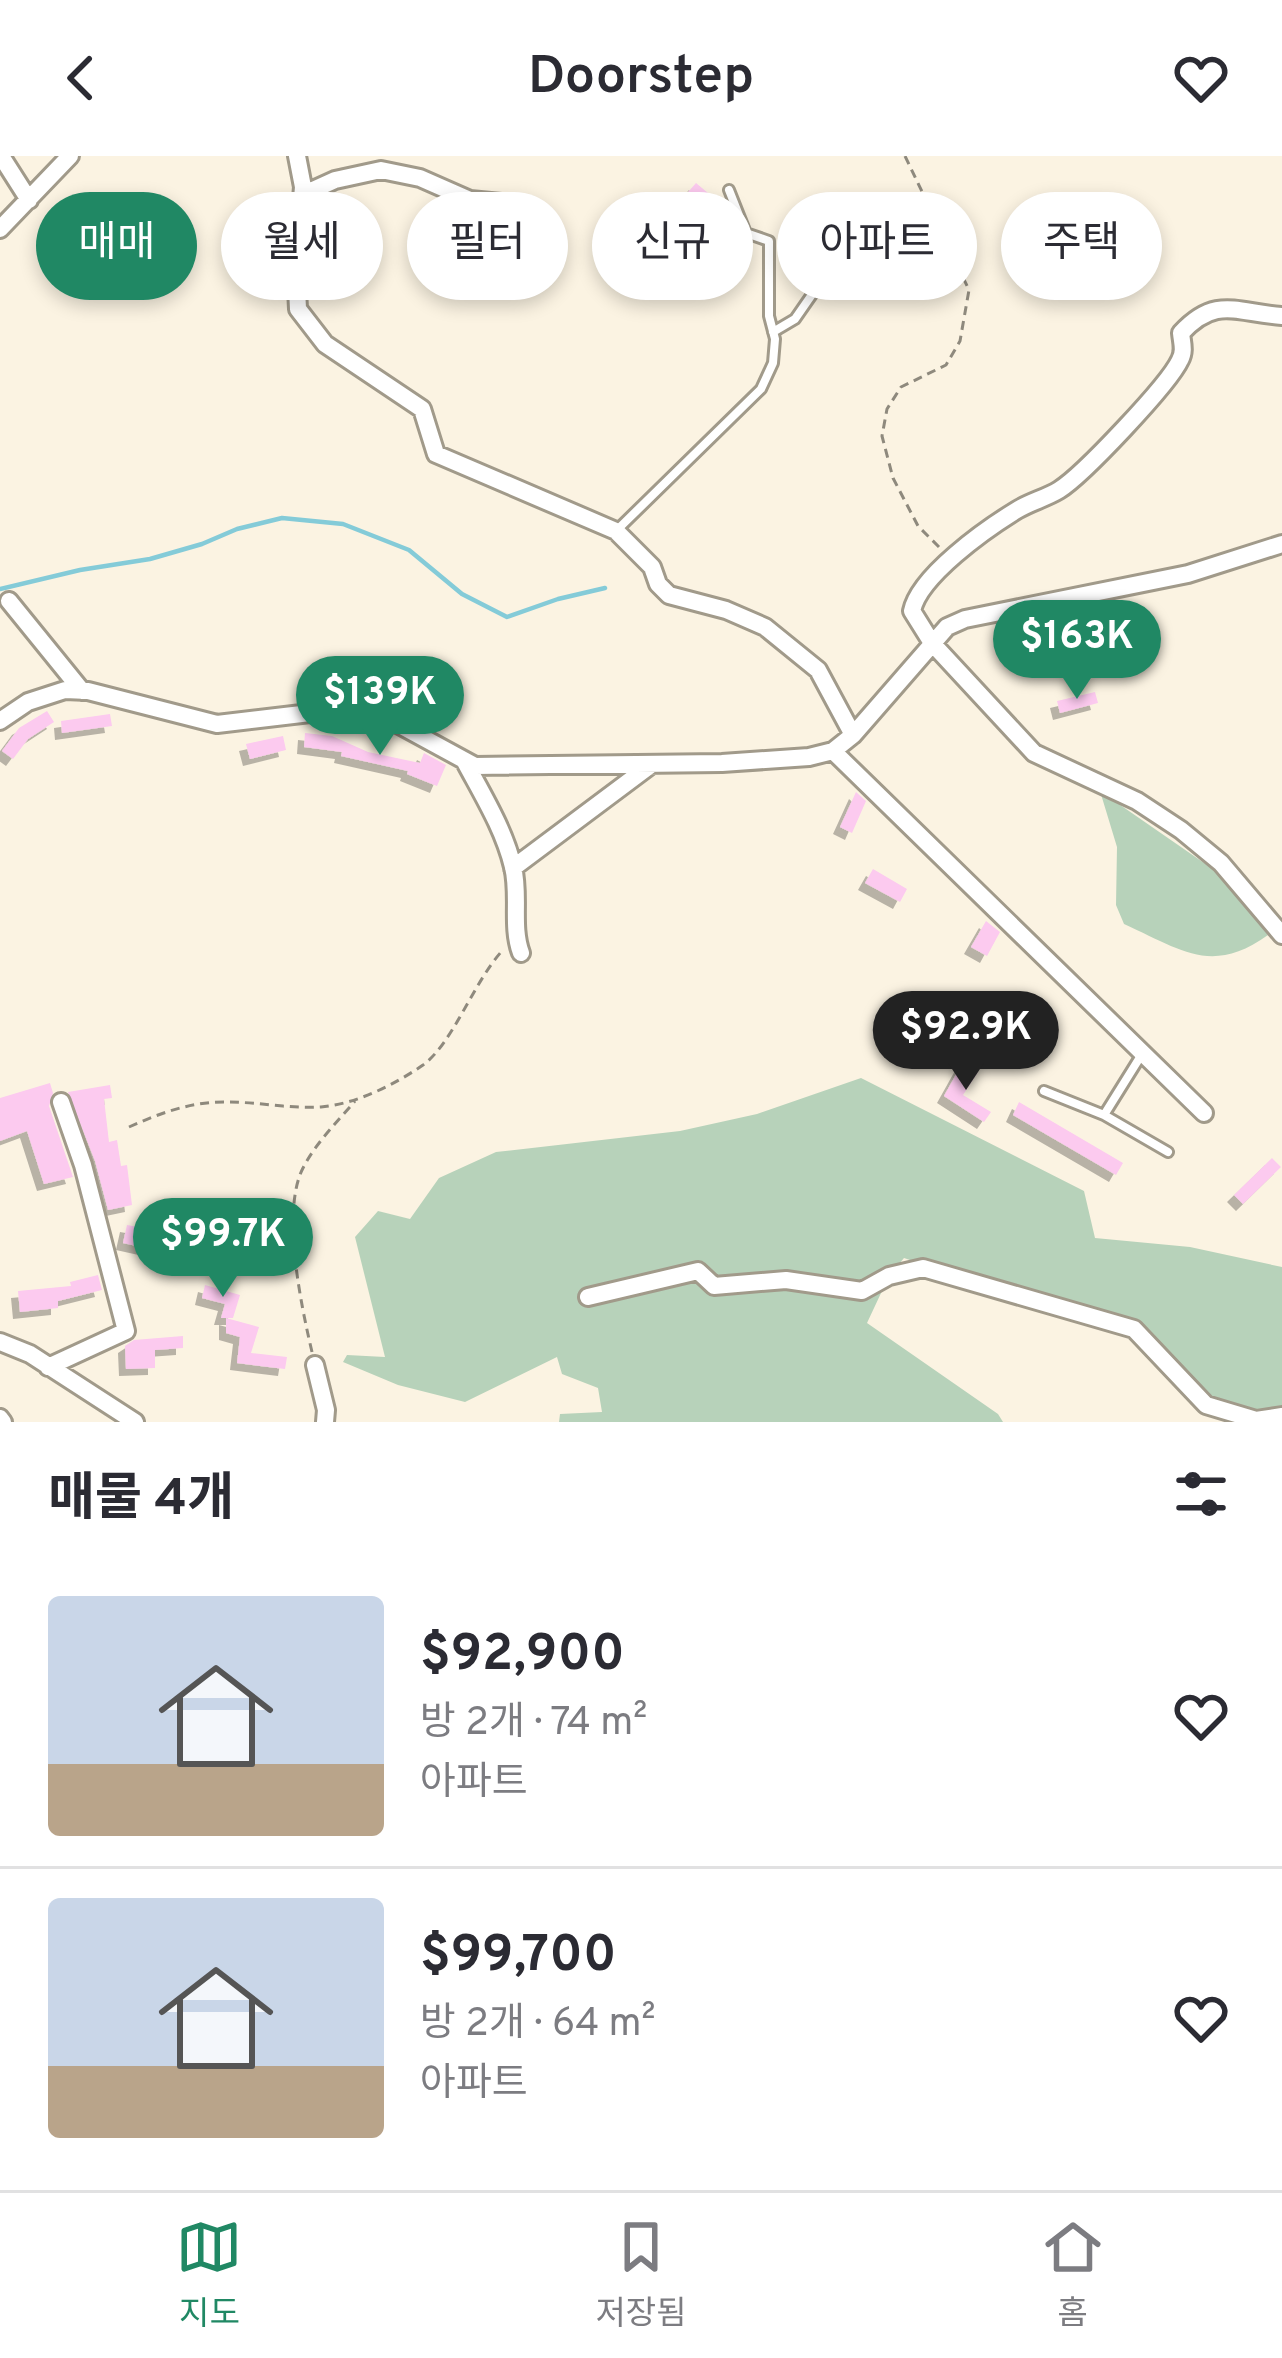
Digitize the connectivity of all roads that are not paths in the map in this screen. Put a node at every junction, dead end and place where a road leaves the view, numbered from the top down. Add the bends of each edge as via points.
1 (2, 156) edge
2 (70, 156) edge
3 (297, 156) edge
4 (729, 190) dead end
5 (302, 192) edge
6 (309, 192) edge
7 (452, 192) edge
8 (29, 200) junction
9 (0, 229) edge
10 (298, 300) edge
11 (808, 300) edge
12 (1282, 316) edge
13 (773, 332) junction
14 (616, 531) junction
15 (1282, 544) edge
16 (9, 601) dead end
17 (932, 643) junction
18 (82, 691) junction
19 (0, 721) edge
20 (853, 735) junction
21 (833, 751) junction
22 (464, 760) junction
23 (653, 764) junction
24 (513, 868) junction
25 (1282, 935) edge
26 (518, 945) road end
27 (1142, 1053) junction
28 (1044, 1091) dead end
29 (62, 1102) dead end
30 (1204, 1112) dead end
31 (1105, 1115) junction
32 (1168, 1152) dead end
33 (588, 1297) dead end
34 (0, 1342) edge
35 (315, 1365) road end
36 (48, 1367) junction
37 (1282, 1416) edge
38 (135, 1422) edge
39 (326, 1422) edge

1 - 8 street
2 - 8 street
3 - 5 street
4 - 13 lane via 746,233 769,241
6 - 7 street via 380,170
8 - 9 street
10 - 14 street via 325,344 422,409 436,454
11 - 13 lane
12 - 17 street via 1215,307 1196,317 1181,333 1184,355 1167,380 1106,447 915,595 912,611
13 - 14 lane via 761,389
14 - 20 street via 669,595 765,627 818,670
15 - 17 street via 1187,574 964,619
16 - 18 street
17 - 20 street
17 - 25 street via 1034,753 1137,800 1181,830
18 - 19 street via 28,702
18 - 22 street via 218,724 328,711 385,717
20 - 21 street
21 - 23 street
21 - 27 street
22 - 23 street
22 - 24 street
23 - 24 street
24 - 26 street
27 - 30 street
27 - 31 lane
28 - 31 lane
29 - 36 street via 126,1331
31 - 32 lane
33 - 37 street via 698,1271 714,1286 785,1280 862,1291 923,1268 1134,1329 1206,1405 1256,1420
34 - 36 street
35 - 39 street
36 - 38 street

